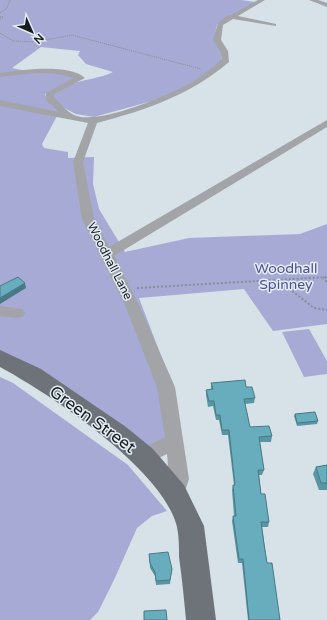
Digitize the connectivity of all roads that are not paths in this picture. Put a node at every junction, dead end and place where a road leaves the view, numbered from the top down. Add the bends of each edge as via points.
1 (262, 0) edge
2 (312, 0) edge
3 (327, 5) edge
4 (229, 18) junction
5 (274, 25) dead end
6 (0, 75) edge
7 (0, 103) edge
8 (68, 115) junction
9 (93, 121) junction
10 (327, 123) edge
11 (106, 254) junction
12 (0, 311) edge
13 (17, 313) dead end
14 (0, 358) edge
15 (175, 441) junction
16 (144, 457) junction
17 (175, 493) junction
18 (201, 620) edge

1 - 4 street via 247,5
2 - 3 street
4 - 5 street
4 - 9 street via 220,24 217,40 226,60 201,82 171,97
6 - 8 street via 53,70 81,78 50,93 49,98
7 - 8 street
8 - 9 street
9 - 11 street, Woodhall Lane via 78,162 88,220
10 - 11 street
11 - 15 street, Woodhall Lane via 132,305 166,388
12 - 13 street
14 - 16 main road, Green Street via 33,375 118,434
15 - 16 street
15 - 17 street, Woodhall Lane via 179,479
16 - 17 main road, Green Street
17 - 18 main road via 190,526

